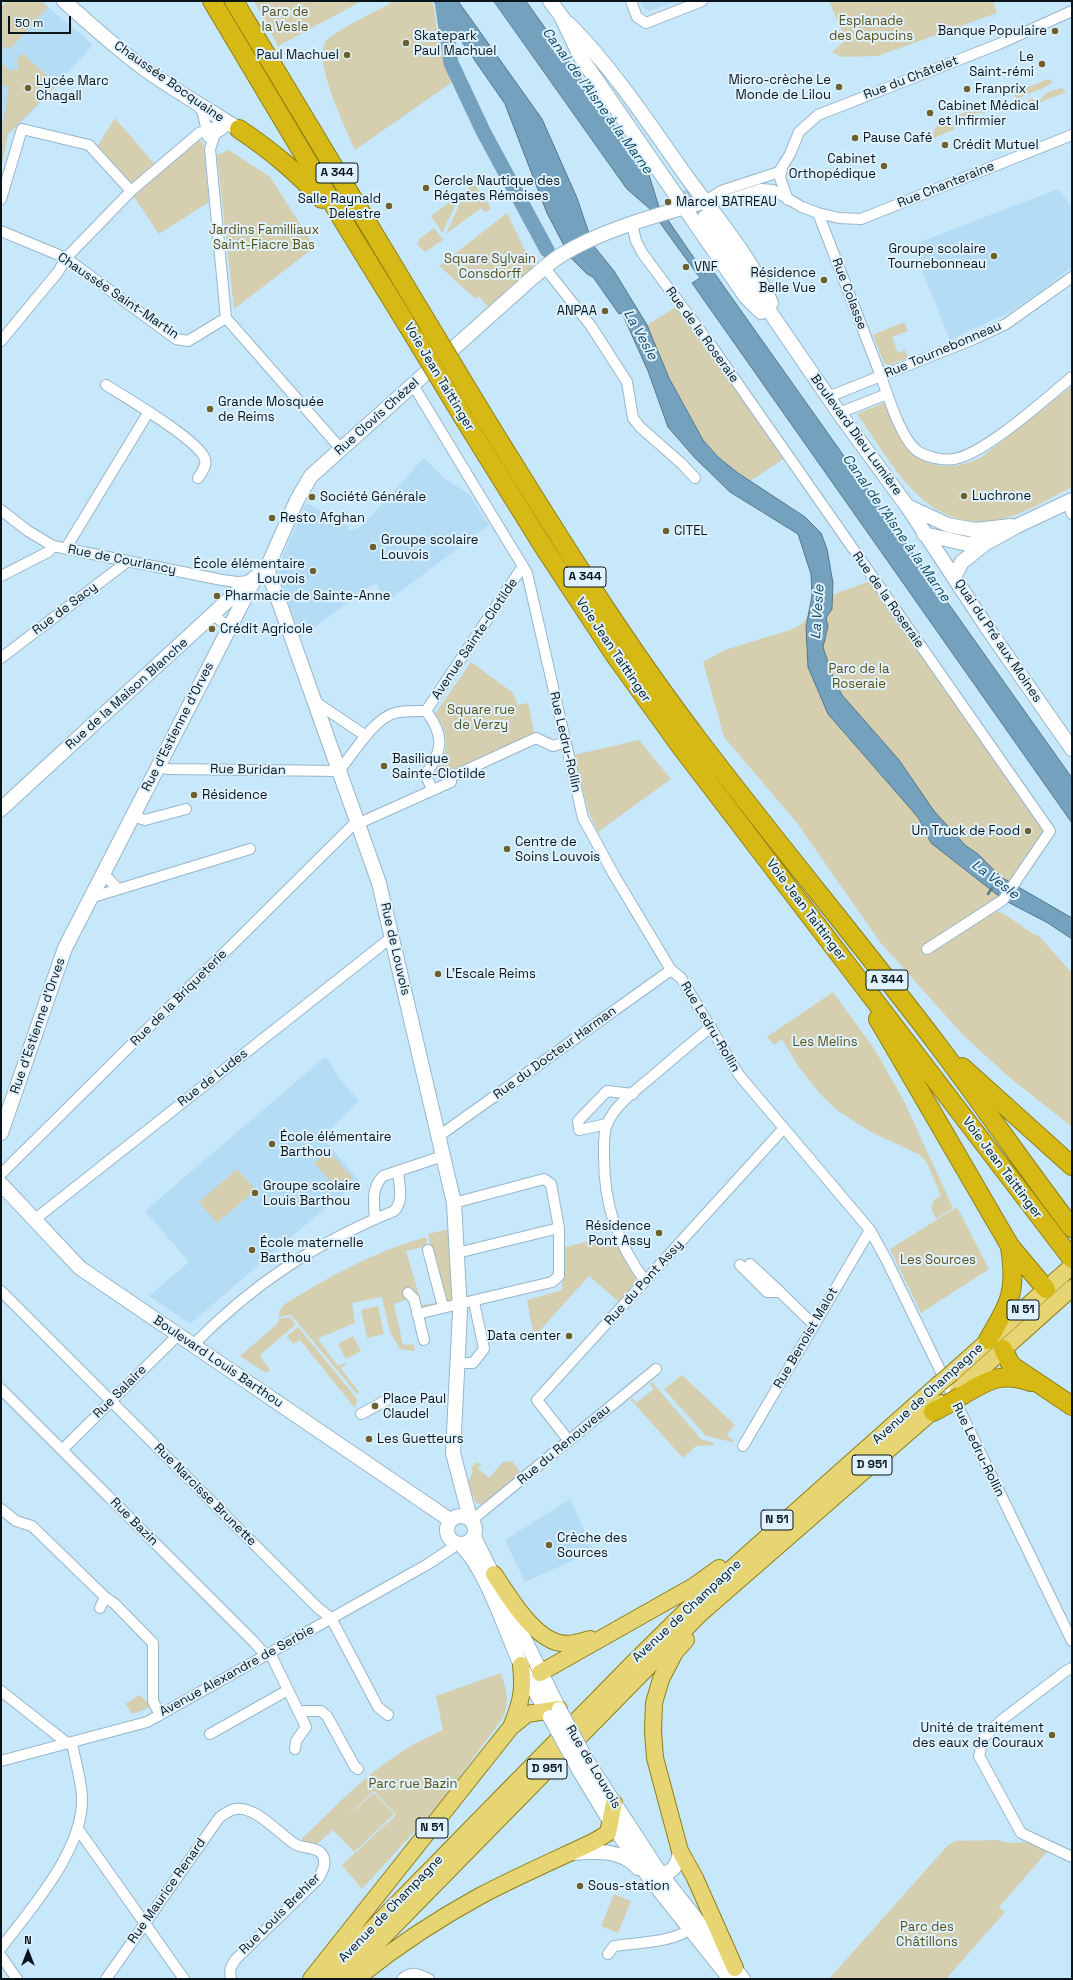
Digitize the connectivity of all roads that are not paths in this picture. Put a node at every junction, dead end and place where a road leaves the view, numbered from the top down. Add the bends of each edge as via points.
1 (64, 1) edge
2 (212, 1) edge
3 (234, 1) edge
4 (245, 1) edge
5 (550, 1) edge
6 (631, 1) edge
7 (702, 1) edge
8 (1072, 11) edge
9 (562, 18) junction
10 (254, 33) junction
11 (198, 105) junction
12 (219, 117) junction
13 (239, 129) junction
14 (206, 131) junction
15 (1072, 136) edge
16 (210, 149) junction
17 (779, 171) junction
18 (685, 190) tunnel mouth
19 (130, 191) junction
20 (1, 199) edge
21 (788, 200) junction
22 (706, 201) junction
23 (682, 209) junction
24 (818, 213) junction
25 (705, 217) tunnel mouth
26 (637, 223) junction
27 (345, 224) junction
28 (1, 230) edge
29 (66, 258) junction
30 (545, 268) junction
31 (1072, 277) edge
32 (226, 318) junction
33 (787, 338) junction
34 (1, 341) edge
35 (881, 376) junction
36 (1072, 378) edge
37 (106, 385) dead end
38 (413, 385) junction
39 (887, 394) junction
40 (828, 397) junction
41 (148, 413) junction
42 (839, 413) junction
43 (341, 449) junction
44 (198, 478) dead end
45 (695, 478) dead end
46 (1070, 505) edge
47 (907, 506) junction
48 (2, 513) edge
49 (1017, 526) junction
50 (924, 534) junction
51 (986, 543) junction
52 (53, 546) junction
53 (66, 548) junction
54 (128, 561) junction
55 (524, 566) junction
56 (267, 568) junction
57 (1, 576) edge
58 (954, 577) junction
59 (253, 580) junction
60 (213, 615) junction
61 (228, 627) junction
62 (1, 658) edge
63 (314, 702) junction
64 (426, 711) junction
65 (366, 736) junction
66 (565, 742) junction
67 (1072, 749) edge
68 (157, 767) junction
69 (339, 771) junction
70 (433, 790) junction
71 (1, 809) edge
72 (186, 809) dead end
73 (132, 816) junction
74 (358, 823) junction
75 (250, 849) dead end
76 (103, 873) junction
77 (117, 888) junction
78 (90, 898) junction
79 (392, 937) junction
80 (927, 949) dead end
81 (671, 970) junction
82 (854, 974) junction
83 (711, 1027) junction
84 (937, 1044) junction
85 (633, 1094) junction
86 (607, 1124) junction
87 (784, 1128) junction
88 (1, 1133) edge
89 (439, 1136) junction
90 (443, 1156) junction
91 (1072, 1166) edge
92 (398, 1172) junction
93 (1, 1174) edge
94 (1, 1184) edge
95 (454, 1203) junction
96 (375, 1219) junction
97 (34, 1220) junction
98 (559, 1228) junction
99 (1072, 1228) edge
100 (870, 1230) junction
101 (1010, 1246) junction
102 (428, 1250) dead end
103 (457, 1253) junction
104 (1072, 1259) edge
105 (745, 1265) dead end
106 (1072, 1266) edge
107 (645, 1281) junction
108 (1071, 1289) edge
109 (1, 1291) edge
110 (408, 1293) dead end
111 (1051, 1296) junction
112 (474, 1302) junction
113 (459, 1303) junction
114 (443, 1307) junction
115 (417, 1314) junction
116 (814, 1325) junction
117 (178, 1335) junction
118 (424, 1340) dead end
119 (997, 1340) junction
120 (193, 1345) junction
121 (458, 1362) junction
122 (656, 1369) dead end
123 (939, 1384) joint
124 (1043, 1386) junction
125 (1, 1389) edge
126 (387, 1400) dead end
127 (949, 1400) junction
128 (111, 1401) junction
129 (1072, 1406) edge
130 (361, 1414) dead end
131 (569, 1441) junction
132 (743, 1446) dead end
133 (62, 1450) junction
134 (860, 1454) junction
135 (1, 1509) edge
136 (462, 1519) junction
137 (474, 1537) junction
138 (458, 1544) junction
139 (758, 1565) junction
140 (494, 1574) junction
141 (105, 1597) junction
142 (100, 1608) dead end
143 (331, 1618) junction
144 (613, 1632) junction
145 (1072, 1641) edge
146 (267, 1654) junction
147 (521, 1665) junction
148 (1072, 1668) edge
149 (540, 1673) junction
150 (288, 1690) junction
151 (1, 1691) edge
152 (536, 1692) junction
153 (298, 1711) junction
154 (552, 1712) junction
155 (160, 1714) junction
156 (388, 1715) dead end
157 (511, 1727) junction
158 (210, 1734) dead end
159 (69, 1743) junction
160 (295, 1749) dead end
161 (1, 1761) edge
162 (583, 1766) junction
163 (358, 1769) dead end
164 (614, 1803) junction
165 (234, 1809) joint
166 (611, 1824) junction
167 (78, 1829) junction
168 (630, 1851) junction
169 (680, 1851) junction
170 (569, 1854) junction
171 (1072, 1857) edge
172 (660, 1873) junction
173 (146, 1922) junction
174 (688, 1925) junction
175 (1, 1948) edge
176 (608, 1954) dead end
177 (1, 1956) edge
178 (736, 1975) edge
179 (17, 1979) edge
180 (106, 1979) edge
181 (184, 1979) edge
182 (230, 1979) edge
183 (311, 1979) edge
184 (323, 1979) edge
185 (342, 1979) edge
186 (356, 1979) edge
187 (402, 1979) edge
188 (429, 1979) edge

1 - 11 street, Chaussée Bocquaine via 116,47
2 - 27 highway, Voie Jean Taittinger / A 344
3 - 10 highway, Voie Jean Taittinger / A 344
4 - 10 highway
5 - 9 street
6 - 7 street via 637,17 646,23
8 - 17 street, Rue du Châtelet via 999,44 818,114 800,132
9 - 18 street
9 - 22 street, Boulevard Dieu Lumière via 591,48
9 - 23 street, Boulevard Dieu Lumière via 580,56
10 - 84 highway, Voie Jean Taittinger / A 344, bridge via 482,413 631,646 696,736
11 - 12 street, Chaussée Bocquaine
11 - 14 street via 203,113
12 - 13 street, Chaussée Bocquaine
12 - 14 street
13 - 14 street via 223,124
13 - 16 street via 224,129 215,134
13 - 27 highway via 295,171
14 - 16 street
14 - 19 street via 199,133
15 - 24 street, Rue Chanteraine via 868,217 839,218
16 - 32 street
17 - 21 street
17 - 22 street via 721,191
19 - 20 street via 89,145 22,129
19 - 29 street
21 - 22 street, Rue Chanteraine via 773,190 761,189 727,200
21 - 24 street, Rue Chanteraine
22 - 23 street, Rue Clovis Chézel
22 - 33 street, Boulevard Dieu Lumière via 763,285
23 - 26 street, Rue Clovis Chézel
23 - 33 street, Boulevard Dieu Lumière via 746,297
24 - 35 street, Rue Colasse
25 - 33 street, Boulevard Dieu Lumière
26 - 30 street, Rue Clovis Chézel via 569,251
26 - 80 street, Rue de la Roseraie via 636,241 643,254 713,348 1050,831 1003,900
27 - 82 highway, Voie Jean Taittinger / A 344, bridge via 539,540 616,657 681,747
28 - 29 street, Chaussée Saint-Martin
29 - 32 street, Chaussée Saint-Martin via 176,338 188,341
29 - 34 street via 58,272
30 - 38 street, Rue Clovis Chézel
30 - 45 street via 591,326 627,382 633,418
31 - 35 street, Rue Tournebonneau via 1006,324
32 - 43 street
33 - 40 street, Boulevard Dieu Lumière
35 - 39 street, Rue Colasse
35 - 40 street, Rue Tournebonneau
36 - 39 street, Rue Colasse via 1012,426 973,453 953,460 934,458 917,450 906,438
37 - 41 street
38 - 43 street, Rue Clovis Chézel
38 - 55 street, Rue Ledru-Rollin
39 - 42 street, Rue Tournebonneau
40 - 42 street, Boulevard Dieu Lumière
41 - 44 street via 178,432 202,452 206,459 205,466
41 - 53 street
42 - 47 street, Boulevard Dieu Lumière
43 - 56 street, Rue Clovis Chézel via 311,476 293,508
46 - 49 street
47 - 49 street via 948,525 975,530
47 - 50 street, Boulevard Dieu Lumière
48 - 52 street, Rue de Courlancy
49 - 51 street
50 - 51 street via 967,544
50 - 58 street, Quai du Pré aux Moines
51 - 58 street via 962,562
52 - 53 street, Rue de Courlancy
52 - 57 street via 48,552
53 - 54 street, Rue de Courlancy
54 - 59 street, Rue de Courlancy via 222,580
54 - 62 street, Rue de Sacy
55 - 64 street, Avenue Sainte-Clotilde
55 - 66 street, Rue Ledru-Rollin
56 - 59 street, Rue de la Maison Blanche
56 - 63 street, Rue de Louvois
58 - 67 street, Quai du Pré aux Moines
59 - 60 street, Rue de la Maison Blanche
59 - 61 street, Rue d'Estienne d'Orves
60 - 61 street
60 - 71 street, Rue de la Maison Blanche
61 - 68 street, Rue d'Estienne d'Orves
63 - 65 street
63 - 69 street, Rue de Louvois
64 - 65 street via 394,713 384,718
64 - 70 street via 437,727 439,735 437,756 425,775
65 - 69 street
66 - 70 street, Rue de la Briqueterie via 553,746 536,738 449,778 451,782
66 - 81 street, Rue Ledru-Rollin via 583,818
68 - 69 street, Rue Buridan
68 - 73 street, Rue d'Estienne d'Orves
69 - 74 street, Rue de Louvois
70 - 74 street, Rue de la Briqueterie
72 - 73 street via 145,820
73 - 76 street, Rue d'Estienne d'Orves
74 - 79 street, Rue de Louvois via 379,883
74 - 93 street, Rue de la Briqueterie
75 - 77 street
76 - 77 street
76 - 78 street, Rue d'Estienne d'Orves
77 - 78 street
78 - 88 street, Rue d'Estienne d'Orves via 65,948
79 - 89 street, Rue de Louvois
79 - 97 street, Rue de Ludes
81 - 83 street, Rue Ledru-Rollin via 681,978
81 - 89 street, Rue du Docteur Harman
82 - 101 highway via 890,1042
82 - 104 highway, Voie Jean Taittinger / A 344
83 - 85 street
83 - 87 street, Rue Ledru-Rollin via 739,1075
84 - 91 highway
84 - 99 highway, Voie Jean Taittinger / A 344
85 - 86 street via 617,1109
85 - 86 street via 607,1091 578,1121 579,1130
86 - 107 street via 604,1144 606,1199 616,1230
87 - 100 street, Rue Ledru-Rollin
87 - 107 street, Rue du Pont Assy
89 - 90 street, Rue de Louvois
90 - 92 street
90 - 95 street, Rue de Louvois
92 - 96 street via 384,1176 378,1182 374,1191
92 - 96 street via 398,1207
94 - 97 street, Boulevard Louis Barthou
95 - 98 street via 544,1180 551,1184
95 - 103 street, Rue de Louvois
96 - 120 street via 325,1243 265,1280 223,1315
97 - 117 street, Boulevard Louis Barthou via 80,1268
98 - 103 street
98 - 112 street via 559,1276 552,1282
100 - 116 street, Rue Benoist Malot
100 - 145 street, Rue Ledru-Rollin
101 - 111 highway
101 - 119 highway via 1014,1272
102 - 114 street
103 - 113 street, Rue de Louvois
105 - 116 street via 767,1292 780,1292
106 - 111 main road, Avenue de Champagne / N 51 via 1060,1276
107 - 131 street, Rue du Pont Assy via 538,1400
108 - 111 main road, Avenue de Champagne / N 51
109 - 128 street, Rue Narcisse Brunette
110 - 115 street via 414,1299
111 - 119 main road, Avenue de Champagne / N 51
112 - 113 street
112 - 121 street via 484,1349 473,1363
113 - 114 street
113 - 121 street, Rue de Louvois
114 - 115 street
115 - 118 street
116 - 132 street, Rue Benoist Malot
117 - 120 street, Boulevard Louis Barthou
117 - 128 street, Rue Salaire
119 - 123 main road, Avenue de Champagne / N 51, bridge
119 - 124 highway via 1011,1365
119 - 127 main road, Avenue de Champagne / N 51
120 - 136 street, Boulevard Louis Barthou
121 - 136 street, Rue de Louvois via 453,1453 463,1488
122 - 131 street, Rue du Renouveau
123 - 134 main road, Avenue de Champagne / D 951
124 - 127 highway via 1015,1377 1002,1378 986,1381
124 - 129 highway
125 - 133 street, Rue Bazin
126 - 130 street
127 - 139 main road, Avenue de Champagne / D 951
128 - 133 street, Rue Salaire
128 - 143 street, Rue Narcisse Brunette via 318,1608
131 - 136 street, Rue du Renouveau
133 - 146 street, Rue Bazin
134 - 144 main road, N 51 via 837,1468 707,1577
134 - 184 main road, Avenue de Champagne / D 951 via 702,1595
135 - 141 street via 16,1521 32,1526
136 - 137 street via 476,1528
136 - 138 street via 447,1527 448,1535
137 - 138 street via 469,1543
137 - 140 street, Rue de Louvois
138 - 143 street, Avenue Alexandre de Serbie via 428,1564
138 - 147 street, Rue de Louvois via 471,1557 489,1590
139 - 169 main road via 675,1652 661,1679 654,1703 655,1758
139 - 185 main road, Avenue de Champagne / D 951 via 700,1614
140 - 144 main road, N 51 via 531,1625 552,1640 577,1644
140 - 149 street, Rue de Louvois
141 - 142 street
141 - 155 street via 153,1643 153,1701
143 - 146 street, Avenue Alexandre de Serbie
143 - 156 street, Rue Narcisse Brunette via 378,1708
144 - 149 main road, N 51
146 - 150 street, Rue Bazin
146 - 155 street, Avenue Alexandre de Serbie
147 - 152 street, Rue de Louvois
147 - 157 main road, N 51 via 524,1686 521,1704
148 - 171 street via 1003,1719 984,1737 979,1756 1021,1833
149 - 152 street
149 - 154 street, Rue de Louvois
150 - 153 street, Rue Bazin
150 - 158 street
151 - 159 street
152 - 154 street, Rue de Louvois
153 - 160 street, Rue Bazin via 306,1727 296,1741
153 - 163 street via 321,1711 327,1716 354,1767
154 - 157 main road, N 51 via 527,1714
154 - 162 street, Rue de Louvois, bridge
155 - 159 street, Avenue Alexandre de Serbie via 147,1722
157 - 183 main road, N 51
159 - 161 street, Avenue Alexandre de Serbie
159 - 167 street via 82,1797
162 - 164 street, Rue de Louvois
162 - 166 street, Rue de Louvois
164 - 166 main road
164 - 172 street, Rue de Louvois
165 - 173 street, Rue Maurice Renard via 219,1818
165 - 182 street, Rue Louis Brehier via 245,1809 260,1817 296,1846 313,1848 321,1853 324,1871 236,1958 229,1973
166 - 168 street, Rue de Louvois
166 - 170 main road via 608,1833
167 - 173 street
167 - 175 street via 70,1850
168 - 172 street via 647,1866
168 - 174 street, Rue de Louvois
169 - 172 street via 678,1863 670,1872
169 - 178 main road via 695,1878
170 - 174 street via 604,1852 618,1855 633,1863
170 - 186 main road via 445,1916 389,1953
172 - 178 street, Rue de Louvois
173 - 180 street, Rue Maurice Renard
173 - 181 street
174 - 176 street via 686,1933 667,1939 614,1946
174 - 178 street, Rue de Louvois
177 - 179 street
187 - 188 street via 407,1974 417,1973

